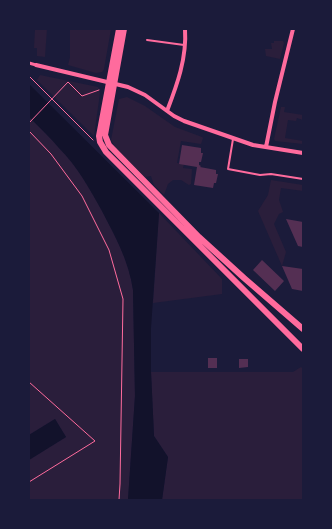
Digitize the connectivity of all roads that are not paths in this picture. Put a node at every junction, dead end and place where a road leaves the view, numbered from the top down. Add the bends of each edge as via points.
1 (119, 29) edge
2 (124, 29) edge
3 (185, 29) edge
4 (293, 29) edge
5 (146, 40) dead end
6 (185, 45) junction
7 (29, 63) edge
8 (36, 65) joint
9 (112, 83) junction
10 (167, 111) junction
11 (233, 138) junction
12 (104, 143) junction
13 (266, 147) junction
14 (303, 154) edge
15 (303, 179) edge
16 (303, 329) edge
17 (303, 349) edge

1 - 9 main road
2 - 9 main road
3 - 6 street
4 - 13 street
5 - 6 lane
6 - 10 street via 180,72
7 - 8 street
8 - 9 street
9 - 10 street via 140,93
9 - 12 main road via 99,136
10 - 11 street via 184,121
11 - 13 street
11 - 15 lane via 228,169
12 - 16 main road via 199,237
12 - 17 main road via 133,179
13 - 14 street

